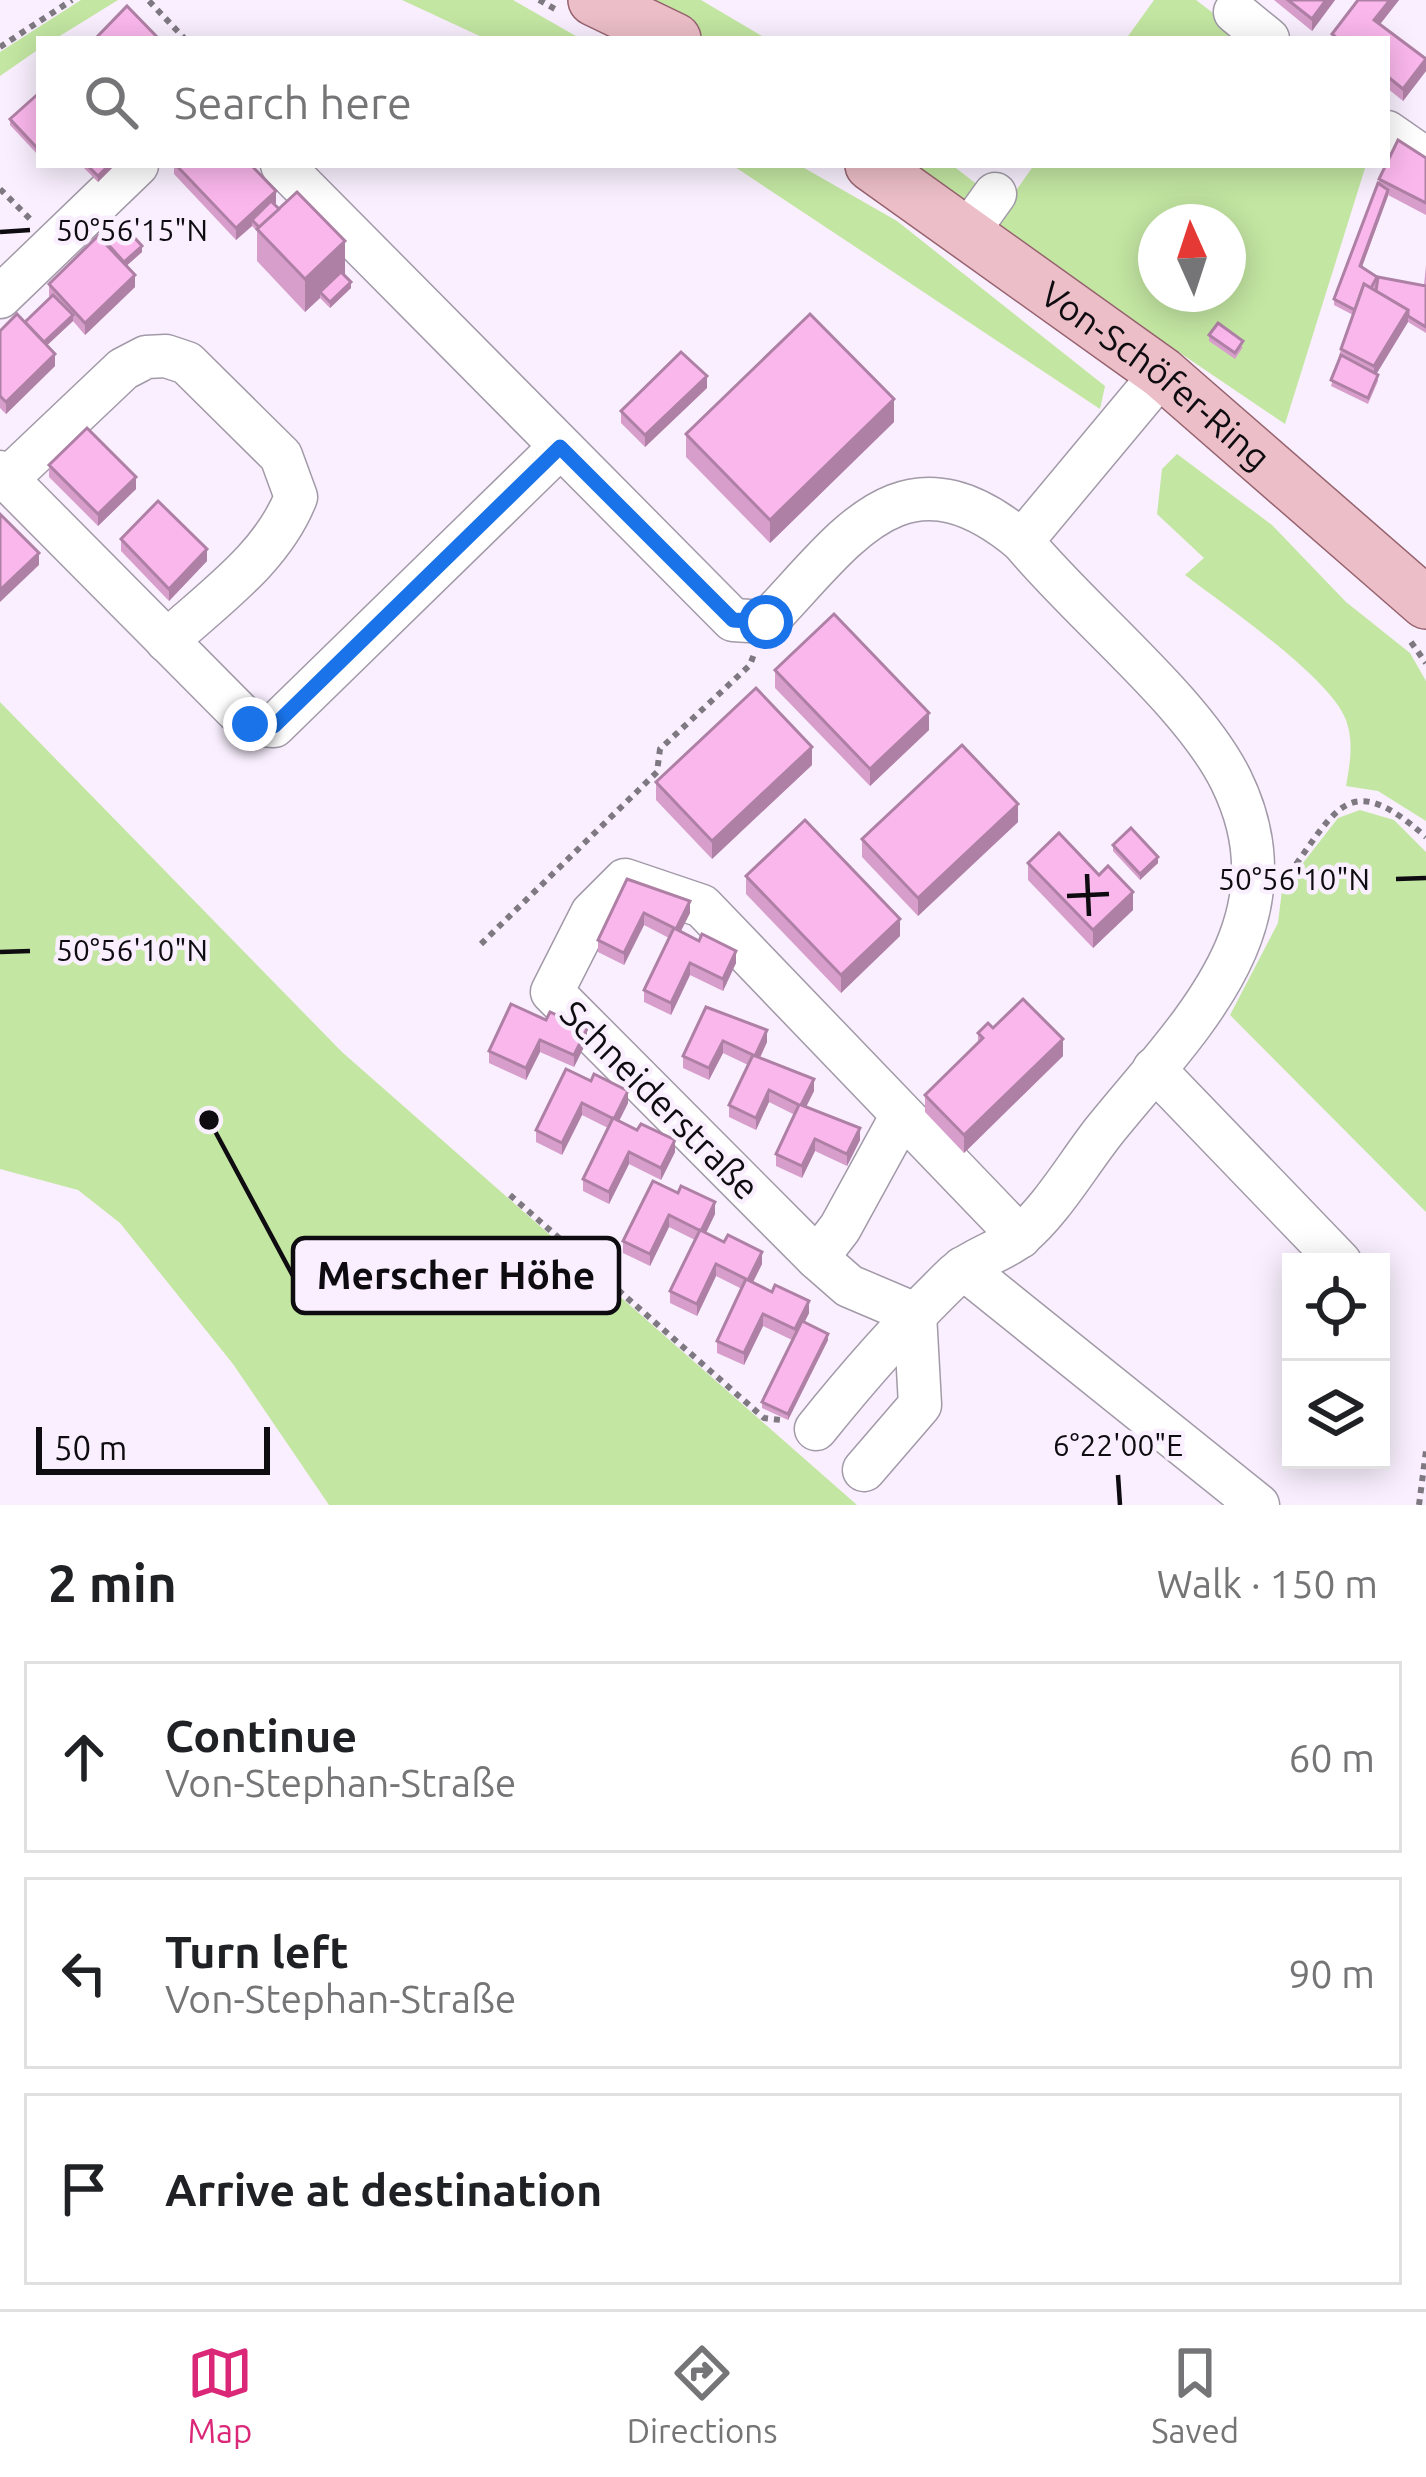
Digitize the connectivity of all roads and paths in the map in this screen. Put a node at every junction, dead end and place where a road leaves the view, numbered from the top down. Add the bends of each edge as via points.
1 (72, 0) edge
2 (594, 0) edge
3 (149, 2) edge
4 (1235, 12) dead end
5 (182, 36) edge
6 (669, 36) edge
7 (1264, 36) edge
8 (0, 47) edge
9 (1390, 134) edge
10 (1426, 159) edge
11 (134, 168) edge
12 (285, 168) edge
13 (878, 168) edge
14 (0, 297) edge
15 (1162, 373) junction
16 (560, 447) junction
17 (3, 475) edge
18 (1022, 541) junction
19 (766, 622) junction
20 (1418, 622) edge
21 (167, 640) junction
22 (1426, 663) edge
23 (1426, 837) edge
24 (1253, 892) junction
25 (482, 944) dead end
26 (1154, 1069) junction
27 (902, 1115) junction
28 (510, 1196) dead end
29 (1020, 1237) junction
30 (1331, 1253) edge
31 (817, 1258) junction
32 (963, 1268) junction
33 (915, 1314) junction
34 (816, 1429) joint
35 (1426, 1451) edge
36 (864, 1470) dead end
37 (1258, 1505) edge
38 (1419, 1505) edge

1 - 8 path
2 - 6 main road
3 - 5 path
4 - 7 street
9 - 10 street
11 - 14 street
12 - 16 street
13 - 15 main road, Von-Schöfer-Ring via 981,213
15 - 18 street
15 - 20 main road, Von-Schöfer-Ring
16 - 19 street via 733,620
16 - 21 street via 274,726 250,724
17 - 21 street
17 - 21 street via 122,369 146,357 187,363 281,456 296,497 285,526
18 - 19 street via 961,504 916,498 872,512
18 - 24 street via 1218,757 1243,809
19 - 25 path via 750,664 660,749 657,772
20 - 22 path
23 - 24 path via 1386,803 1354,802 1334,814 1276,892
24 - 26 street via 1230,967
26 - 29 street
26 - 30 street
27 - 29 street, Schneiderstraße
27 - 31 street
27 - 31 street, Schneiderstraße via 702,906 625,880 592,913 553,992
28 - 34 path via 764,1418
29 - 32 street
31 - 33 street, Schneiderstraße via 849,1286
32 - 33 street
32 - 37 street
33 - 34 street
33 - 36 street via 920,1405
35 - 38 path

